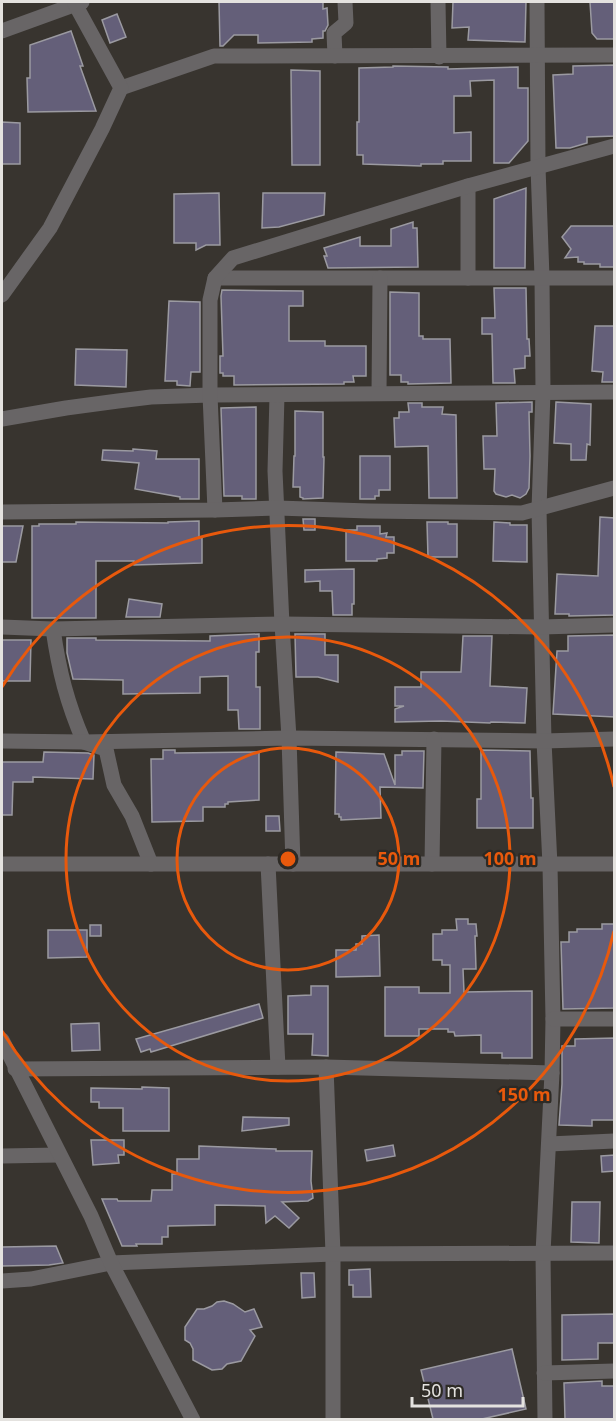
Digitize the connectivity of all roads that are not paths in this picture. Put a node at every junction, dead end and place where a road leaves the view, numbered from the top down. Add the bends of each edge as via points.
1 (345, 2) edge
2 (438, 2) edge
3 (537, 2) edge
4 (78, 3) edge
5 (2, 32) edge
6 (615, 55) edge
7 (335, 56) junction
8 (537, 56) junction
9 (439, 57) junction
10 (121, 88) junction
11 (615, 146) edge
12 (538, 167) junction
13 (468, 186) junction
14 (542, 277) junction
15 (215, 278) junction
16 (380, 278) junction
17 (468, 278) junction
18 (615, 278) edge
19 (2, 295) edge
20 (543, 392) junction
21 (615, 392) edge
22 (379, 393) junction
23 (210, 395) junction
24 (277, 395) junction
25 (2, 419) edge
26 (615, 488) edge
27 (277, 508) junction
28 (539, 509) junction
29 (215, 510) junction
30 (2, 512) edge
31 (282, 624) junction
32 (615, 625) edge
33 (2, 627) edge
34 (541, 627) junction
35 (52, 629) junction
36 (290, 738) junction
37 (434, 739) junction
38 (615, 739) edge
39 (2, 741) edge
40 (544, 741) junction
41 (84, 742) junction
42 (2, 864) edge
43 (151, 864) junction
44 (268, 864) junction
45 (293, 864) junction
46 (432, 864) junction
47 (615, 864) edge
48 (550, 865) junction
49 (553, 1019) junction
50 (615, 1019) edge
51 (2, 1040) edge
52 (326, 1067) junction
53 (15, 1068) junction
54 (278, 1068) junction
55 (552, 1073) junction
56 (615, 1141) edge
57 (549, 1144) junction
58 (59, 1155) junction
59 (2, 1156) edge
60 (543, 1253) junction
61 (615, 1253) edge
62 (333, 1254) junction
63 (111, 1263) junction
64 (2, 1281) edge
65 (615, 1371) edge
66 (544, 1373) junction
67 (193, 1419) edge
68 (333, 1419) edge
69 (545, 1419) edge

1 - 7 street via 346,23 334,33
2 - 9 street
3 - 8 street
4 - 5 street
4 - 10 street
6 - 8 street
7 - 9 street
7 - 10 street via 214,56
8 - 9 street
8 - 12 street
10 - 19 street via 50,228
11 - 12 street
12 - 13 street
12 - 14 street
13 - 15 street via 233,258
13 - 17 street
14 - 17 street
14 - 18 street
14 - 20 street
15 - 16 street
15 - 23 street via 210,300
16 - 17 street
16 - 22 street
20 - 21 street
20 - 22 street
20 - 28 street
22 - 24 street
23 - 24 street
23 - 25 street via 140,398
23 - 29 street
24 - 27 street
26 - 28 street
27 - 28 street via 499,513
27 - 29 street
27 - 31 street
28 - 34 street
29 - 30 street
31 - 34 street
31 - 35 street
31 - 36 street
32 - 34 street
33 - 35 street
34 - 40 street
35 - 41 street via 61,678
36 - 37 street
36 - 41 street
36 - 45 street
37 - 40 street
37 - 46 street
38 - 40 street
39 - 41 street
40 - 48 street
41 - 43 street via 106,749 114,785 132,816
42 - 43 street
43 - 44 street
44 - 45 street
44 - 54 street
45 - 46 street
46 - 48 street
47 - 48 street
48 - 49 street
49 - 50 street
49 - 55 street
51 - 53 street
52 - 54 street
52 - 55 street
52 - 62 street
53 - 54 street
53 - 58 street
55 - 57 street
56 - 57 street
57 - 60 street
58 - 59 street
58 - 63 street
60 - 61 street
60 - 62 street
60 - 66 street
62 - 63 street
62 - 68 street
63 - 64 street
63 - 67 street
65 - 66 street
66 - 69 street

